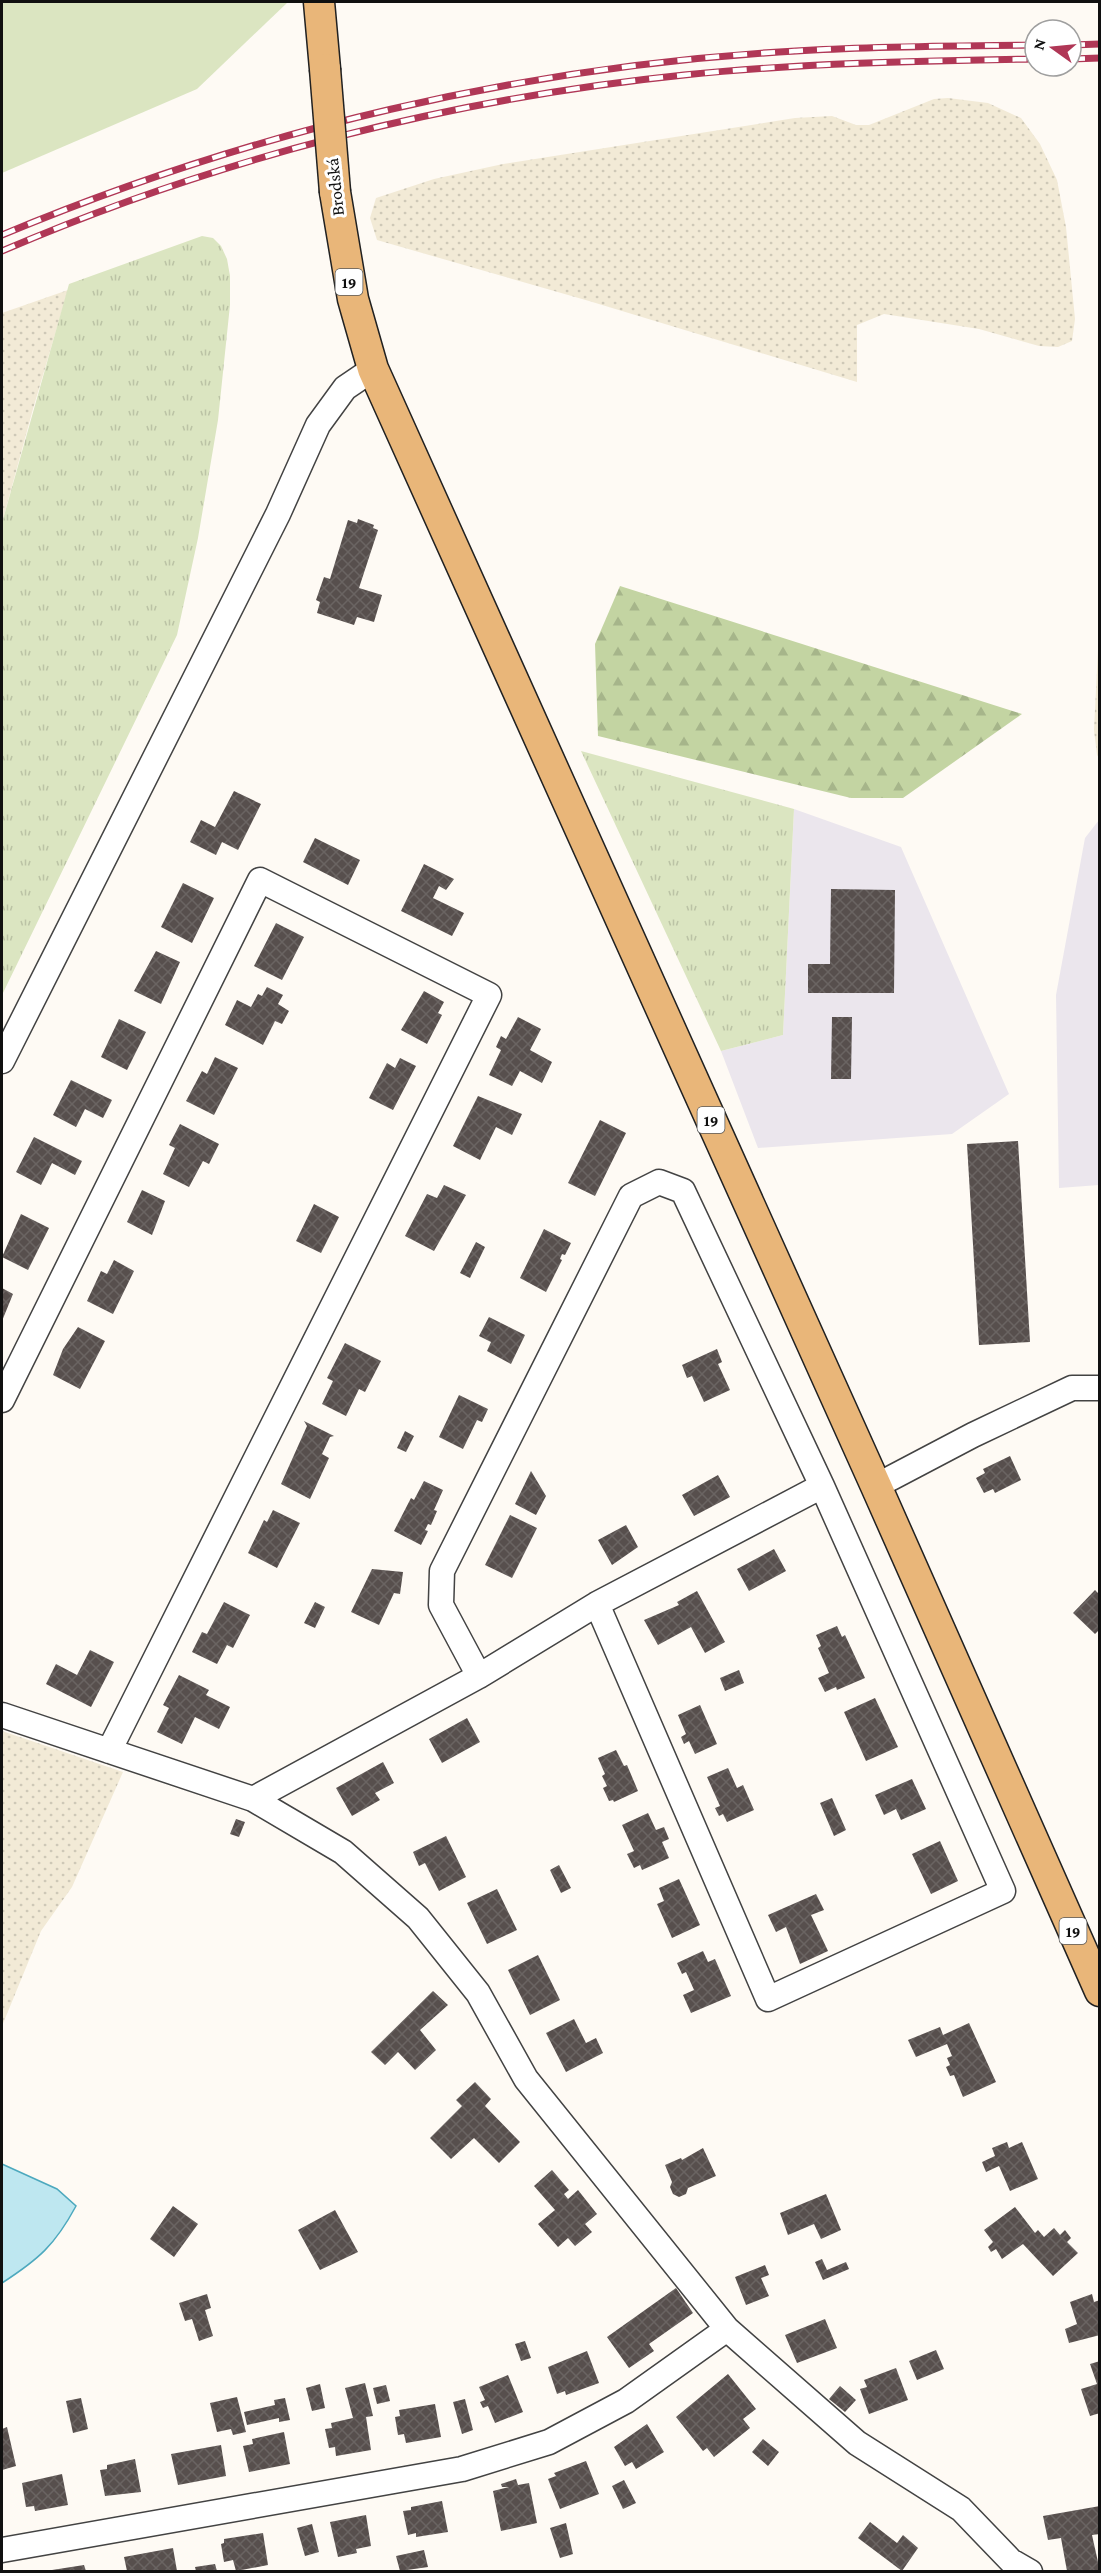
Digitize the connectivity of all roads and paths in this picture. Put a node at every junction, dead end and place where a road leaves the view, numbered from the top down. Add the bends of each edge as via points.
1 (319, 2) edge
2 (373, 369) junction
3 (2, 1061) edge
4 (1100, 1388) edge
5 (2, 1400) edge
6 (822, 1486) junction
7 (876, 1486) junction
8 (597, 1604) junction
9 (479, 1676) junction
10 (2, 1715) edge
11 (109, 1751) junction
12 (253, 1799) junction
13 (1100, 1991) edge
14 (727, 2329) junction
15 (2, 2550) edge
16 (1030, 2571) edge

1 - 2 main road, Brodská / 19, bridge via 335,192 353,299
2 - 3 street via 345,388 318,424 278,514
2 - 7 main road, 19
4 - 7 street via 1072,1388
5 - 11 street via 260,880 489,995
6 - 8 street
6 - 8 street via 1003,1891 768,1999
6 - 9 street via 683,1191 659,1182 631,1196 442,1571 441,1605
7 - 13 main road, 19
8 - 9 street
9 - 12 street
10 - 11 street
11 - 12 street
12 - 14 street via 343,1852 418,1918 478,1993 526,2079
14 - 15 street via 626,2401 558,2437 462,2469
14 - 16 street via 857,2443 962,2509 1011,2561

